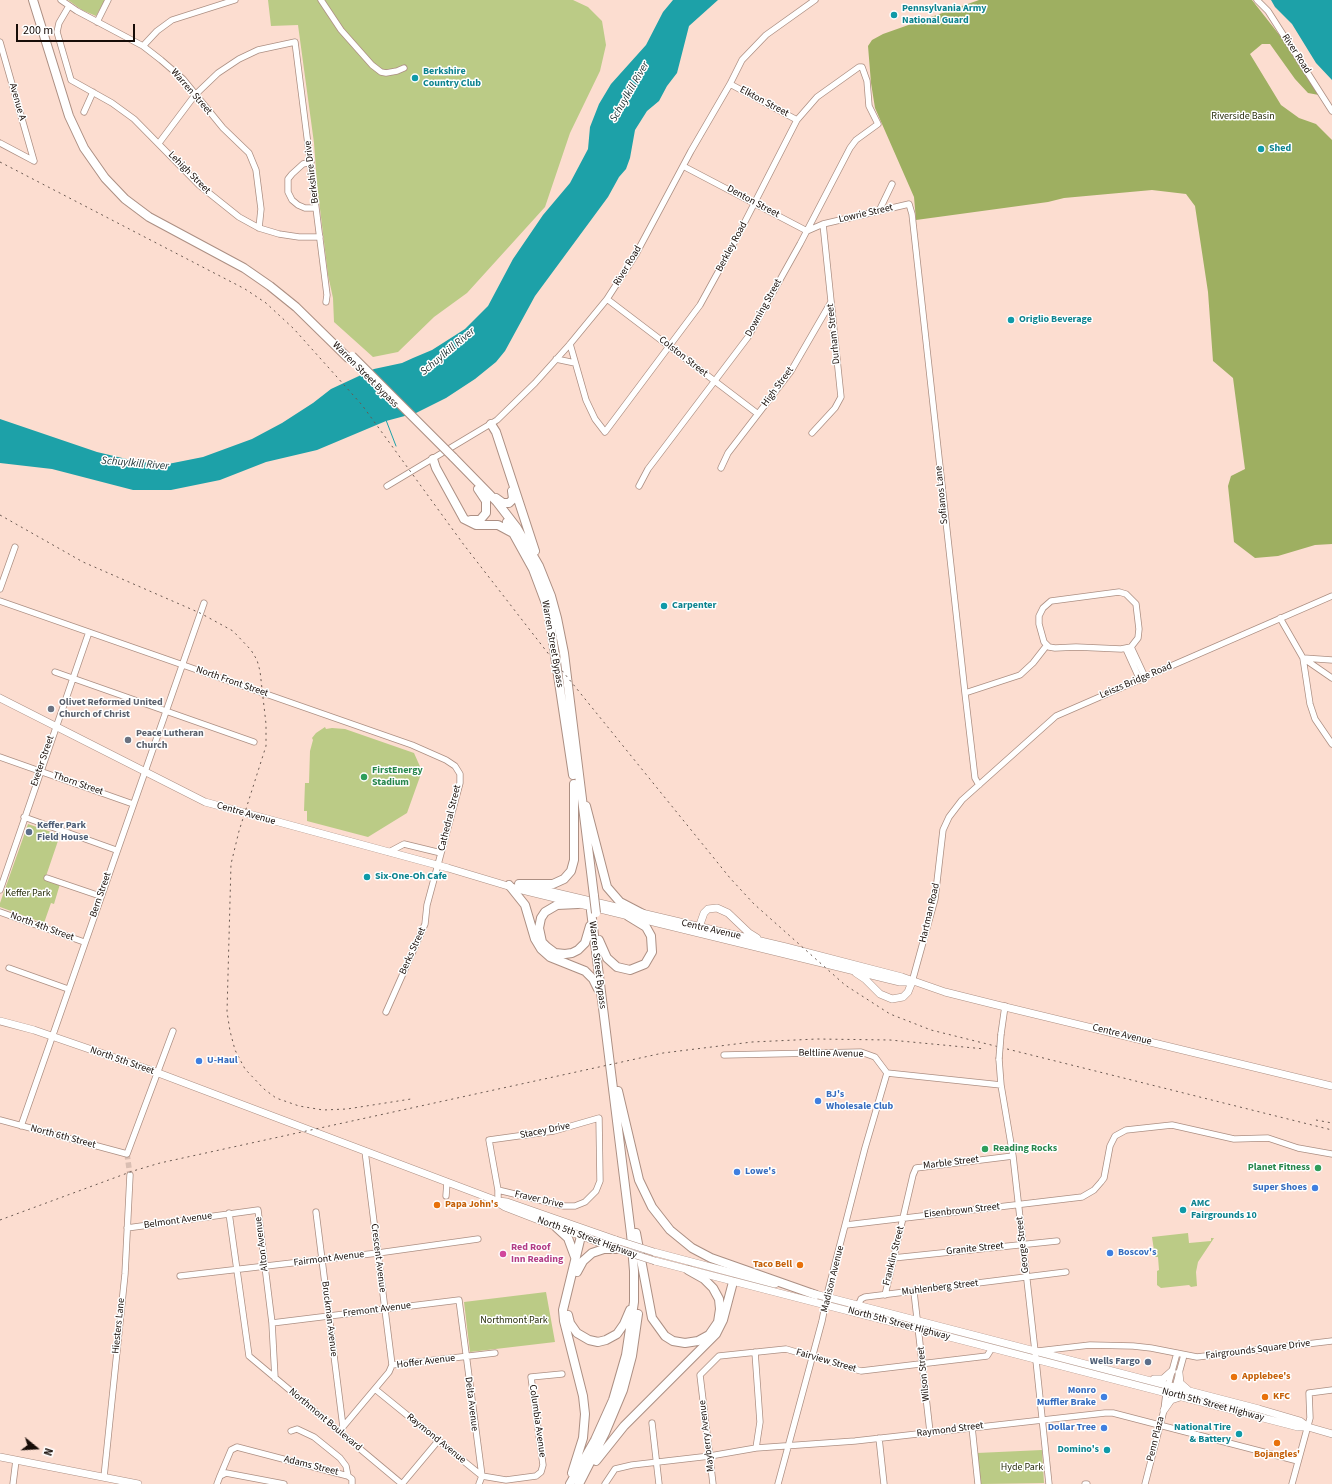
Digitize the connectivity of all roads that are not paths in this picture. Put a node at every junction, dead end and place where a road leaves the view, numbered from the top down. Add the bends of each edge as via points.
1 (33, 0) edge
2 (38, 0) edge
3 (62, 0) edge
4 (108, 0) edge
5 (235, 0) edge
6 (321, 0) edge
7 (815, 0) edge
8 (1257, 0) edge
9 (69, 6) junction
10 (97, 22) junction
11 (0, 42) edge
12 (143, 46) junction
13 (404, 68) dead end
14 (730, 84) junction
15 (93, 92) junction
16 (195, 95) junction
17 (1332, 111) edge
18 (84, 112) dead end
19 (797, 120) junction
20 (878, 124) joint
21 (0, 143) edge
22 (159, 143) junction
23 (311, 162) junction
24 (683, 166) junction
25 (892, 184) dead end
26 (755, 203) junction
27 (909, 204) joint
28 (316, 208) junction
29 (879, 211) junction
30 (823, 224) junction
31 (259, 228) junction
32 (807, 231) junction
33 (320, 237) junction
34 (607, 299) junction
35 (326, 302) dead end
36 (831, 302) junction
37 (570, 344) junction
38 (670, 346) junction
39 (350, 357) junction
40 (556, 359) junction
41 (575, 363) junction
42 (715, 381) junction
43 (758, 414) junction
44 (491, 424) junction
45 (812, 433) dead end
46 (451, 458) junction
47 (433, 459) junction
48 (721, 468) dead end
49 (387, 486) dead end
50 (639, 486) dead end
51 (478, 489) junction
52 (489, 493) junction
53 (518, 540) junction
54 (15, 547) dead end
55 (543, 576) junction
56 (0, 589) edge
57 (1332, 596) edge
58 (0, 601) edge
59 (204, 603) dead end
60 (1280, 618) junction
61 (89, 632) junction
62 (1047, 645) junction
63 (1129, 648) junction
64 (1303, 658) junction
65 (1332, 660) edge
66 (182, 664) junction
67 (55, 672) dead end
68 (72, 678) junction
69 (1332, 678) edge
70 (1142, 679) junction
71 (965, 693) junction
72 (0, 698) edge
73 (165, 711) junction
74 (56, 726) junction
75 (254, 742) dead end
76 (1332, 744) edge
77 (573, 751) junction
78 (0, 757) edge
79 (40, 771) junction
80 (458, 771) joint
81 (144, 772) junction
82 (577, 785) junction
83 (979, 785) junction
84 (962, 800) joint
85 (133, 804) junction
86 (24, 817) junction
87 (116, 850) junction
88 (388, 852) junction
89 (441, 853) junction
90 (438, 865) junction
91 (47, 878) dead end
92 (519, 884) junction
93 (509, 885) junction
94 (0, 890) edge
95 (100, 896) junction
96 (578, 904) junction
97 (0, 912) edge
98 (593, 912) junction
99 (643, 914) junction
100 (628, 916) junction
101 (698, 930) junction
102 (599, 940) junction
103 (84, 942) junction
104 (764, 942) junction
105 (9, 968) dead end
106 (847, 969) junction
107 (912, 982) junction
108 (68, 989) junction
109 (601, 996) junction
110 (1005, 1006) junction
111 (386, 1012) dead end
112 (0, 1021) edge
113 (173, 1031) dead end
114 (52, 1037) junction
115 (724, 1054) dead end
116 (157, 1072) junction
117 (887, 1073) junction
118 (1001, 1085) junction
119 (1332, 1086) edge
120 (618, 1091) junction
121 (242, 1104) joint
122 (599, 1118) joint
123 (0, 1120) edge
124 (21, 1126) junction
125 (365, 1151) junction
126 (1332, 1154) edge
127 (1013, 1156) junction
128 (130, 1175) tunnel mouth
129 (447, 1182) junction
130 (498, 1190) junction
131 (446, 1196) dead end
132 (498, 1201) junction
133 (1018, 1205) junction
134 (316, 1212) dead end
135 (229, 1213) junction
136 (903, 1218) junction
137 (846, 1225) junction
138 (556, 1227) junction
139 (127, 1228) junction
140 (636, 1233) junction
141 (584, 1234) junction
142 (478, 1239) dead end
143 (1057, 1240) dead end
144 (1023, 1244) junction
145 (617, 1249) junction
146 (378, 1253) junction
147 (893, 1258) junction
148 (575, 1259) junction
149 (321, 1260) junction
150 (265, 1266) junction
151 (236, 1270) junction
152 (688, 1270) junction
153 (577, 1272) junction
154 (1066, 1272) dead end
155 (731, 1273) junction
156 (180, 1276) dead end
157 (1026, 1277) junction
158 (733, 1282) junction
159 (634, 1292) junction
160 (914, 1292) junction
161 (816, 1295) junction
162 (884, 1295) junction
163 (459, 1300) joint
164 (827, 1301) junction
165 (858, 1306) junction
166 (385, 1309) junction
167 (328, 1316) junction
168 (918, 1321) junction
169 (272, 1323) junction
170 (919, 1329) junction
171 (1332, 1341) edge
172 (992, 1348) junction
173 (755, 1352) junction
174 (496, 1353) dead end
175 (1177, 1353) junction
176 (1036, 1355) junction
177 (1184, 1355) junction
178 (812, 1356) junction
179 (466, 1357) junction
180 (922, 1364) junction
181 (392, 1366) junction
182 (1176, 1372) junction
183 (562, 1374) dead end
184 (275, 1378) junction
185 (1147, 1380) junction
186 (702, 1388) joint
187 (375, 1389) junction
188 (1152, 1389) junction
189 (1170, 1390) junction
190 (1332, 1390) edge
191 (1192, 1392) junction
192 (1182, 1397) junction
193 (1164, 1406) junction
194 (1042, 1419) junction
195 (652, 1423) dead end
196 (1160, 1426) junction
197 (972, 1427) junction
198 (1308, 1427) junction
199 (341, 1429) junction
200 (291, 1431) dead end
201 (930, 1432) junction
202 (1332, 1434) edge
203 (879, 1438) junction
204 (438, 1441) junction
205 (788, 1445) junction
206 (756, 1448) junction
207 (710, 1456) junction
208 (0, 1457) edge
209 (16, 1460) junction
210 (657, 1462) junction
211 (1298, 1462) junction
212 (220, 1476) junction
213 (348, 1476) junction
214 (482, 1476) junction
215 (104, 1480) edge
216 (502, 1480) joint
217 (13, 1484) edge
218 (138, 1484) edge
219 (217, 1484) edge
220 (284, 1484) edge
221 (352, 1484) edge
222 (402, 1484) edge
223 (479, 1484) edge
224 (568, 1484) edge
225 (579, 1484) edge
226 (605, 1484) edge
227 (659, 1484) edge
228 (713, 1484) edge
229 (778, 1484) edge
230 (884, 1484) edge
231 (978, 1484) edge
232 (1049, 1484) edge
233 (1145, 1484) edge
234 (1292, 1484) edge

1 - 39 highway, Warren Street Bypass via 71,121 88,154 110,183 157,222 244,268 270,286
2 - 39 highway, Warren Street Bypass via 74,115 88,146 108,175 156,215 246,264 273,282 299,303
3 - 9 street, Warren Street
4 - 10 street
5 - 12 street via 172,20
6 - 13 street via 372,65 381,72
7 - 14 street, River Road via 766,35 742,60
8 - 17 street, River Road via 1268,11
9 - 10 street, Warren Street
9 - 15 street, Lehigh Street via 57,30 71,80
10 - 12 street, Warren Street
11 - 21 street, Avenue A via 34,161
12 - 16 street, Warren Street via 177,74
14 - 19 street, Elkton Street
14 - 24 street, River Road
15 - 18 street
15 - 22 street, Lehigh Street via 126,112
16 - 22 street
16 - 23 street, Berkshire Drive via 218,73 243,57 267,47 295,42
16 - 31 street, Warren Street via 223,128 249,152 256,165 261,209
19 - 20 street, Berkley Road via 817,97 862,67 865,72 869,106
19 - 26 street, Berkley Road
20 - 32 street, Downing Street via 856,140 850,148
22 - 31 street, Lehigh Street via 210,195 239,217
23 - 28 street, Berkshire Drive
23 - 28 street via 303,164 292,174 288,180 288,192 298,205
24 - 26 street, Denton Street
24 - 34 street, River Road via 636,254
25 - 29 street
26 - 32 street, Denton Street
26 - 38 street, Berkley Road via 707,294
27 - 29 street, Lowrie Street
27 - 71 street, Sofianos Lane
28 - 33 street, Berkshire Drive
29 - 30 street, Lowrie Street
30 - 32 street
30 - 36 street, Durham Street
31 - 33 street, Lehigh Street via 286,236
32 - 42 street, Downing Street via 748,337
33 - 35 street, Berkshire Drive
34 - 37 street, River Road
34 - 38 street, Colston Street
36 - 43 street, High Street via 791,371
36 - 45 street, Durham Street via 841,397 835,408
37 - 40 street, River Road
37 - 41 street
38 - 41 street, Berkley Road via 605,432 586,400
38 - 42 street, Colston Street
39 - 46 highway, Warren Street Bypass, bridge
40 - 41 street
40 - 44 street, River Road via 509,409
42 - 43 street, Colston Street
42 - 50 street, Downing Street via 648,469
43 - 48 street, High Street via 728,454
44 - 47 street, River Road
44 - 52 highway via 513,499 505,504
44 - 55 highway via 496,432
46 - 51 highway, Warren Street Bypass
46 - 52 highway, Warren Street Bypass
47 - 49 street, River Road
47 - 51 highway via 464,514 475,521 484,518 487,510 486,501
47 - 53 highway via 464,519 476,525 502,526
51 - 53 highway, Warren Street Bypass via 500,513
52 - 55 highway, Warren Street Bypass via 517,528
53 - 77 highway, Warren Street Bypass via 533,569 548,609
54 - 56 street
55 - 77 highway, Warren Street Bypass via 560,629
57 - 60 street, Leiszs Bridge Road
58 - 61 street, North Front Street
59 - 66 street, Bern Street
60 - 64 street
60 - 70 street, Leiszs Bridge Road
61 - 66 street, North Front Street
61 - 68 street, Exeter Street
62 - 63 street via 1055,648
62 - 63 street via 1039,624 1039,616 1051,601 1119,592 1126,594 1136,604 1138,638
62 - 71 street via 1020,675
63 - 70 street
64 - 65 street
64 - 69 street
64 - 76 street via 1310,704 1315,719
66 - 73 street, Bern Street
66 - 80 street, North Front Street via 412,745 450,762
67 - 68 street
68 - 73 street
68 - 74 street, Exeter Street
70 - 83 street, Leiszs Bridge Road via 1056,716
71 - 83 street, Sofianos Lane via 975,778
72 - 74 main road, Centre Avenue
73 - 75 street
73 - 81 street, Bern Street
74 - 79 street, Exeter Street
74 - 81 main road, Centre Avenue
77 - 82 highway, Warren Street Bypass
78 - 79 street, Thorn Street
79 - 85 street, Thorn Street
79 - 86 street, Exeter Street
80 - 89 street, Cathedral Street via 460,783
81 - 85 street, Bern Street
81 - 88 main road, Centre Avenue via 205,802
82 - 92 highway via 574,860 571,871 564,879 553,884
82 - 98 highway, Warren Street Bypass, bridge
82 - 99 highway via 589,816 607,887 620,902
83 - 84 street, Leiszs Bridge Road
84 - 107 street, Hartman Road via 943,830 935,899
85 - 87 street, Bern Street
86 - 87 street
86 - 94 street, Exeter Street
87 - 95 street, Bern Street
88 - 89 street via 404,844
88 - 90 main road, Centre Avenue
89 - 90 street, Cathedral Street
90 - 93 main road, Centre Avenue
90 - 111 street, Berks Street via 427,905 425,924
91 - 95 street
92 - 93 main road, Centre Avenue
92 - 99 main road, Centre Avenue
93 - 96 main road, Centre Avenue
93 - 109 highway via 525,905 535,939 541,949 550,957 588,973
95 - 103 street, Bern Street
96 - 98 highway via 554,906 542,916 539,925 540,935 544,944 551,950 567,954 582,947 589,934
96 - 100 main road, Centre Avenue
97 - 103 street, North 4th Street
98 - 102 highway, Warren Street Bypass
98 - 109 highway, Warren Street Bypass
99 - 101 main road, Centre Avenue
100 - 101 main road, Centre Avenue
100 - 102 highway via 646,927 651,936 652,950 645,964 630,970 617,967 607,958
101 - 104 main road, Centre Avenue
101 - 104 main road via 706,911 720,908 749,933
101 - 106 main road, Centre Avenue
102 - 120 highway, Warren Street Bypass
103 - 108 street, Bern Street
104 - 107 main road, Centre Avenue via 902,977
105 - 108 street
106 - 107 main road, Centre Avenue via 900,982
106 - 107 main road via 889,998 902,997 908,992
107 - 110 main road, Centre Avenue
108 - 114 street, Bern Street
109 - 159 highway, Warren Street Bypass via 631,1234
110 - 118 street, George Street, bridge via 999,1059
110 - 119 main road, Centre Avenue
112 - 114 main road, North 5th Street
113 - 116 street
114 - 116 main road, North 5th Street
114 - 124 street, Bern Street
115 - 117 street, Beltline Avenue via 861,1052 876,1058
116 - 121 main road, North 5th Street
116 - 124 street, North 6th Street via 127,1154
117 - 118 street
117 - 137 street, Madison Avenue
118 - 127 street, George Street
120 - 140 highway, Warren Street Bypass
120 - 161 highway via 639,1180 652,1207 670,1230 692,1248 711,1258
121 - 125 main road, North 5th Street Highway
122 - 130 street, Stacey Drive via 550,1132 489,1140
122 - 130 street, Fraver Drive via 600,1181 596,1191 585,1202 564,1206
123 - 124 street, North 6th Street
125 - 129 main road, North 5th Street Highway
125 - 146 street, Crescent Avenue
126 - 133 street, Eisenbrown Street via 1298,1148 1268,1138 1234,1139 1172,1124 1126,1130 1116,1136 1110,1146 1104,1178 1090,1193 1078,1198
127 - 133 street, George Street
127 - 136 street, Marble Street via 916,1168
128 - 139 street, Hiesters Lane
129 - 131 street
129 - 132 main road, North 5th Street Highway
130 - 132 street
132 - 138 main road, North 5th Street Highway via 505,1207
132 - 141 main road, North 5th Street Highway via 507,1202
133 - 136 street, Eisenbrown Street
133 - 144 street, George Street
134 - 149 street, Bruckman Avenue
135 - 139 street, Belmont Avenue
135 - 150 street, Alton Avenue via 258,1210
135 - 151 street
136 - 137 street, Eisenbrown Street
136 - 147 street, Franklin Street
137 - 164 street, Madison Avenue
138 - 141 main road, North 5th Street Highway
138 - 148 highway via 570,1241
139 - 215 street, Hiesters Lane via 125,1274
140 - 152 highway via 652,1318 664,1336 685,1343 698,1341 709,1335 718,1322 720,1309 713,1288
140 - 225 highway, Warren Street Bypass via 639,1292 637,1329 632,1356 614,1413
141 - 145 main road, North 5th Street Highway
141 - 148 highway
141 - 153 highway
141 - 155 main road, North 5th Street Highway, bridge via 616,1240
142 - 146 street, Fairmont Avenue
143 - 144 street, Granite Street
144 - 147 street, Granite Street
144 - 157 street, George Street
145 - 152 main road, North 5th Street Highway, bridge
145 - 153 highway via 604,1249 592,1254 583,1261
146 - 149 street, Fairmont Avenue
146 - 166 street, Crescent Avenue
147 - 162 street, Franklin Street
148 - 224 highway via 563,1314 583,1396 585,1419 580,1451
149 - 150 street, Fairmont Avenue
149 - 167 street, Bruckman Avenue
150 - 151 street, Fairmont Avenue
150 - 169 street, Alton Avenue
151 - 156 street, Fairmont Avenue
151 - 184 street, Northmont Boulevard via 249,1356
152 - 158 main road, North 5th Street Highway
153 - 159 highway via 568,1317 574,1330 589,1340 606,1340 619,1331 628,1315
154 - 157 street, Muhlenberg Street
155 - 158 main road
155 - 161 main road, North 5th Street Highway
157 - 160 street, Muhlenberg Street
157 - 176 street, George Street
158 - 164 main road, North 5th Street Highway
158 - 225 highway via 723,1320 713,1338 619,1432
159 - 224 highway, Warren Street Bypass via 628,1344 617,1388 600,1430
160 - 162 street, Muhlenberg Street
160 - 168 street, Wilson Street
161 - 164 main road, North 5th Street Highway
162 - 165 street, Muhlenberg Street via 863,1298
163 - 166 street, Fremont Avenue
163 - 179 street, Delta Avenue
164 - 165 main road, North 5th Street Highway
164 - 170 main road, North 5th Street Highway
164 - 178 street, Madison Avenue
165 - 168 main road, North 5th Street Highway
166 - 167 street, Fremont Avenue
166 - 181 street, Crescent Avenue
167 - 169 street, Fremont Avenue
167 - 199 street, Bruckman Avenue
168 - 170 street, Wilson Street
168 - 176 main road, North 5th Street Highway
169 - 184 street, Alton Avenue
170 - 172 main road, North 5th Street Highway
170 - 180 street, Wilson Street
171 - 177 street, Fairgrounds Square Drive via 1200,1357
172 - 176 main road, North 5th Street Highway
172 - 180 street, Fairview Street via 987,1356
173 - 178 street, Fairview Street via 786,1349
173 - 186 street, Fairview Street via 719,1356 700,1375
173 - 206 street via 760,1422
174 - 179 street, Hoffer Avenue
175 - 176 street, Fairgrounds Square Drive via 1151,1348 1090,1345
175 - 177 street, Fairgrounds Square Drive
175 - 182 street
176 - 185 main road, North 5th Street Highway
176 - 188 main road, North 5th Street Highway
176 - 194 street, George Street
177 - 182 street
178 - 180 street, Fairview Street via 858,1370
178 - 205 street, Madison Avenue
179 - 181 street, Hoffer Avenue
179 - 214 street, Delta Avenue
180 - 201 street, Wilson Street
181 - 187 street, Hoffer Avenue
182 - 185 main road via 1163,1379
182 - 189 street
182 - 191 main road via 1180,1383
183 - 216 street, Columbia Avenue via 531,1377 543,1468 541,1472 536,1476
184 - 199 street, Northmont Boulevard
185 - 189 main road, North 5th Street Highway
186 - 207 street, Mayberry Avenue
187 - 199 street, Hoffer Avenue
187 - 204 street, Raymond Avenue
188 - 189 main road, North 5th Street Highway
188 - 193 main road via 1162,1395
189 - 191 main road, North 5th Street Highway
189 - 192 main road, North 5th Street Highway
189 - 193 street, Penn Plaza
190 - 198 street via 1308,1393
191 - 198 main road, North 5th Street Highway via 1300,1421
192 - 193 main road via 1171,1400
192 - 198 main road, North 5th Street Highway via 1298,1427
193 - 196 street, Penn Plaza
194 - 196 street, Raymond Street via 1110,1413
194 - 197 street, Raymond Street
194 - 232 street, George Street
195 - 210 street
196 - 211 street, Raymond Street
196 - 233 street, Penn Plaza
197 - 201 street, Raymond Street
197 - 231 street
198 - 202 main road, North 5th Street Highway
198 - 211 street
199 - 222 street, Northmont Boulevard
200 - 213 street via 297,1429 314,1437 340,1458 346,1466
201 - 203 street, Raymond Street
203 - 205 street, Raymond Street
203 - 230 street
204 - 214 street, Raymond Avenue
204 - 222 street
205 - 206 street, Raymond Street
205 - 229 street, Madison Avenue
206 - 207 street, Raymond Street
207 - 210 street, Raymond Street
207 - 228 street, Mayberry Avenue
208 - 209 main road
209 - 215 main road
209 - 217 street
210 - 226 street, Raymond Street via 615,1469
210 - 227 street
211 - 234 street
212 - 213 street, Adams Street via 231,1450 237,1447
212 - 219 street
212 - 220 street via 226,1473
213 - 221 street, Adams Street via 352,1479
214 - 216 street, Raymond Avenue
214 - 223 street, Delta Avenue
215 - 218 main road

